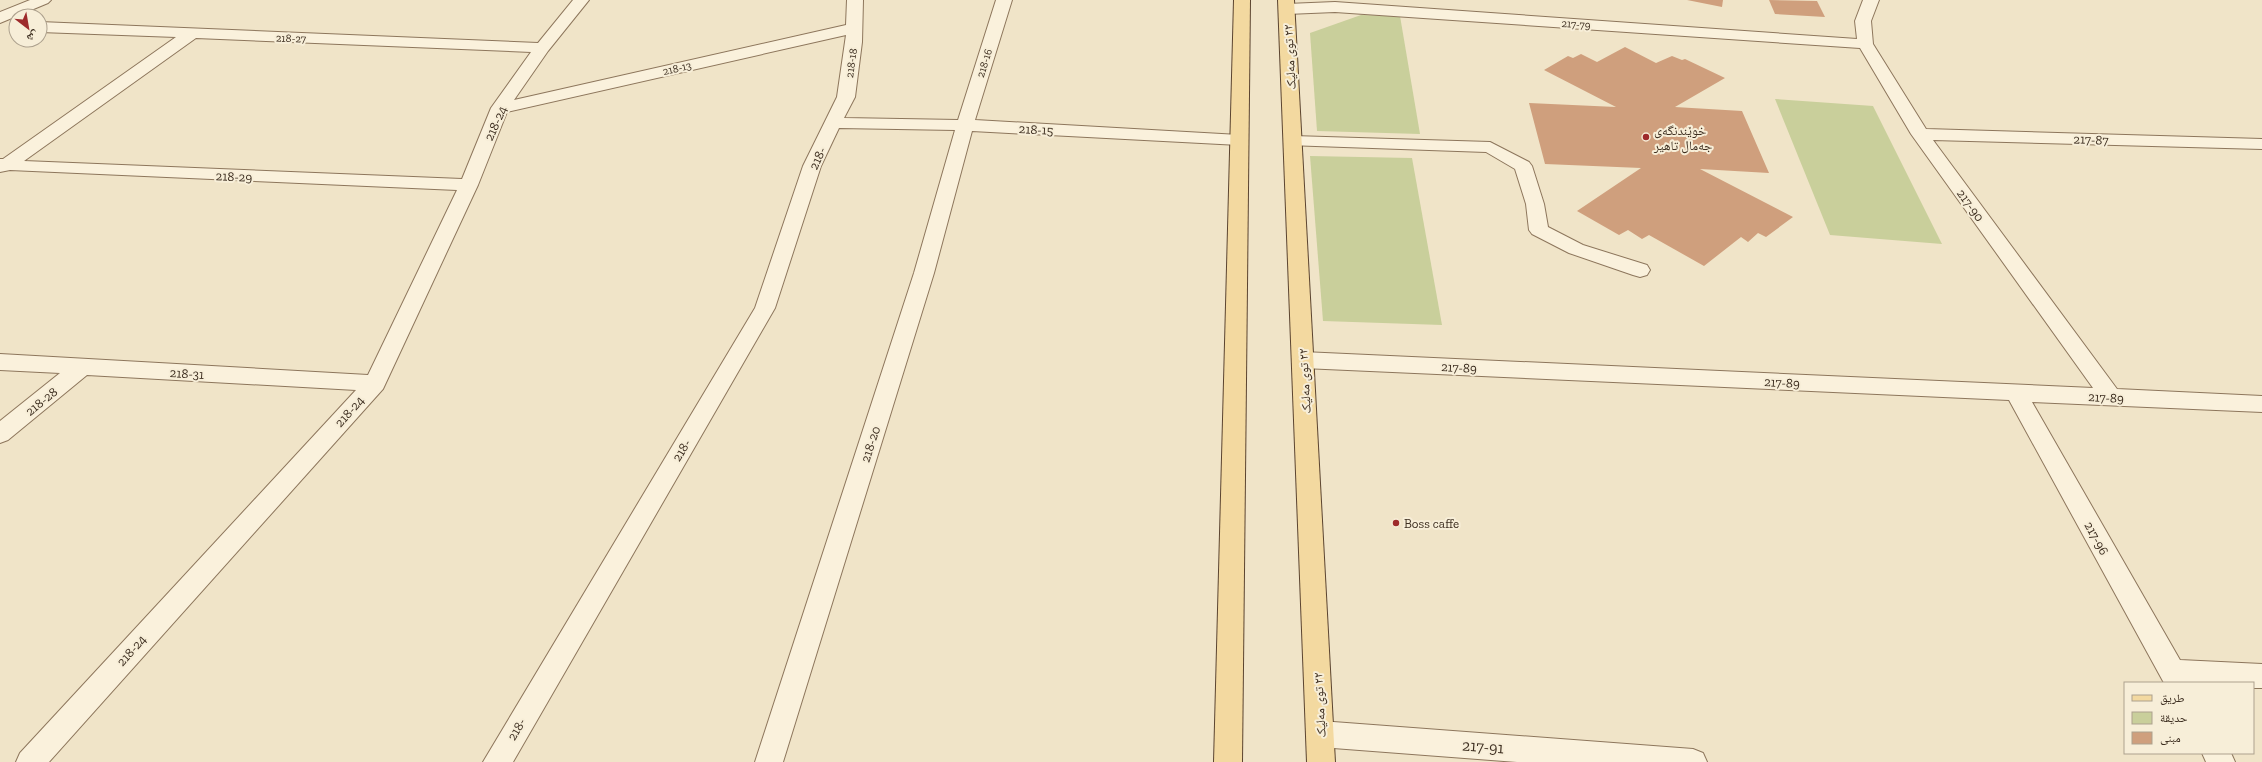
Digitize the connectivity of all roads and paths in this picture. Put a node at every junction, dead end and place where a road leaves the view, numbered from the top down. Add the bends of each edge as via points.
1 (43, 0) edge
2 (581, 0) edge
3 (855, 0) edge
4 (1004, 0) edge
5 (1242, 0) edge
6 (1870, 0) edge
7 (1338, 4) edge
8 (1287, 5) edge
9 (0, 18) edge
10 (48, 27) edge
11 (854, 28) junction
12 (193, 33) junction
13 (1865, 44) junction
14 (542, 48) junction
15 (500, 108) junction
16 (833, 123) junction
17 (965, 125) junction
18 (1920, 134) junction
19 (1239, 140) junction
20 (1293, 141) junction
21 (2262, 144) edge
22 (2, 166) edge
23 (469, 185) junction
24 (1640, 270) dead end
25 (1303, 360) junction
26 (0, 362) edge
27 (82, 367) junction
28 (375, 382) junction
29 (2016, 393) junction
30 (2112, 397) junction
31 (2262, 404) edge
32 (0, 434) edge
33 (2262, 676) edge
34 (2175, 678) edge
35 (1320, 734) junction
36 (30, 762) edge
37 (496, 762) edge
38 (769, 762) edge
39 (1228, 762) edge
40 (1321, 762) edge
41 (1693, 762) edge

1 - 9 street
2 - 14 street, 218-24
3 - 11 street, 218-18
4 - 17 street, 218-16
5 - 19 main road
6 - 13 street, 217-90 via 1863,21
7 - 8 street, 217-79
7 - 13 street, 217-79
8 - 20 main road, ٢٢ توی مەلیک
10 - 12 street, 218-27
11 - 15 street, 218-13
11 - 16 street, 218-18 via 846,97
12 - 14 street, 218-27
12 - 22 street
13 - 18 street, 217-90
14 - 15 street, 218-24
15 - 23 street, 218-24
16 - 17 street, 218-15
16 - 37 street, 218- via 812,166 765,308
17 - 19 street, 218-15
17 - 38 street, 218-20 via 922,280
18 - 21 street, 217-87
18 - 30 street, 217-90
19 - 39 main road
20 - 24 street via 1490,148 1523,166 1535,204 1539,230 1576,249
20 - 25 main road, ٢٢ توی مەلیک
22 - 23 street, 218-29
23 - 28 street, 218-24
25 - 29 street, 217-89
25 - 35 main road, ٢٢ توی مەلیک
26 - 27 street, 218-31
27 - 28 street, 218-31
27 - 32 street, 218-28
28 - 36 street, 218-24
29 - 30 street, 217-89
29 - 34 street, 217-96
30 - 31 street, 217-89
33 - 34 street
35 - 40 main road, ٢٢ توی مەلیک
35 - 41 street, 217-91

